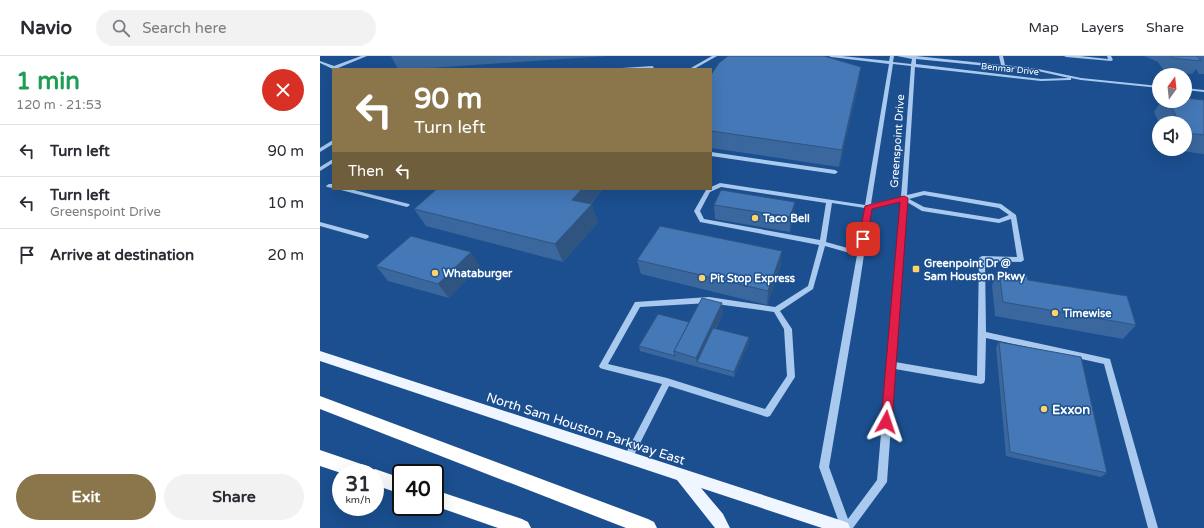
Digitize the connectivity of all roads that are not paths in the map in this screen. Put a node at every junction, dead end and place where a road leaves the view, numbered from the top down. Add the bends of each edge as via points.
1 (365, 56) edge
2 (715, 56) edge
3 (831, 56) edge
4 (892, 56) edge
5 (900, 56) edge
6 (1001, 56) edge
7 (1066, 56) edge
8 (1109, 56) edge
9 (914, 57) edge
10 (321, 63) edge
11 (891, 64) junction
12 (913, 66) junction
13 (652, 67) dead end
14 (1003, 67) junction
15 (335, 68) edge
16 (637, 68) edge
17 (693, 68) edge
18 (1081, 79) junction
19 (1152, 86) edge
20 (1192, 90) edge
21 (1204, 91) edge
22 (332, 143) edge
23 (320, 150) edge
24 (712, 154) edge
25 (332, 162) edge
26 (320, 169) edge
27 (835, 172) dead end
28 (712, 189) edge
29 (347, 190) edge
30 (710, 190) edge
31 (904, 198) junction
32 (830, 202) junction
33 (407, 206) dead end
34 (868, 208) junction
35 (1014, 216) junction
36 (320, 224) edge
37 (366, 237) dead end
38 (823, 243) junction
39 (861, 254) junction
40 (776, 310) junction
41 (982, 334) junction
42 (320, 356) edge
43 (891, 365) junction
44 (667, 382) junction
45 (320, 402) edge
46 (320, 458) edge
47 (628, 458) junction
48 (338, 464) edge
49 (682, 476) junction
50 (444, 501) edge
51 (522, 528) edge
52 (648, 528) edge
53 (723, 528) edge
54 (842, 528) edge
55 (846, 528) edge
56 (1153, 528) edge

1 - 15 street
2 - 17 street
3 - 11 street, Benmar Drive
4 - 11 street, Greenspoint Drive
5 - 9 street, Benmar Drive
6 - 14 street
7 - 8 street via 1111,60
9 - 12 street, Greenspoint Drive
9 - 14 street, Benmar Drive
10 - 15 street
11 - 12 street, Benmar Drive
11 - 34 street, Greenspoint Drive
12 - 18 street, Benmar Drive via 1041,80
12 - 31 street, Greenspoint Drive
13 - 16 street
14 - 18 street, Benmar Drive via 1038,70
18 - 19 street, Benmar Drive
20 - 21 street
22 - 23 street
24 - 27 street
25 - 26 street
28 - 32 street via 726,185
29 - 33 street
30 - 38 street via 697,211 702,221
31 - 34 street
31 - 35 street via 922,209 999,221
31 - 35 street via 924,193 1001,206
31 - 43 street, Greenspoint Drive
32 - 34 street
32 - 38 street
34 - 39 street, Greenspoint Drive
35 - 41 street via 1021,260 982,258
36 - 37 street
38 - 39 street
38 - 40 street via 811,287
39 - 55 street, Greenspoint Drive via 824,467
40 - 44 street via 788,329 791,377 767,412
40 - 44 street via 709,300 638,304 603,366
41 - 43 street via 982,380
41 - 56 street via 1107,361
42 - 47 main road, North Sam Houston Parkway East
43 - 55 street, Greenspoint Drive via 882,482
44 - 47 street
45 - 52 highway
46 - 48 highway
47 - 49 main road, North Sam Houston Parkway East
49 - 53 main road
49 - 54 main road, North Sam Houston Parkway East
50 - 51 highway

